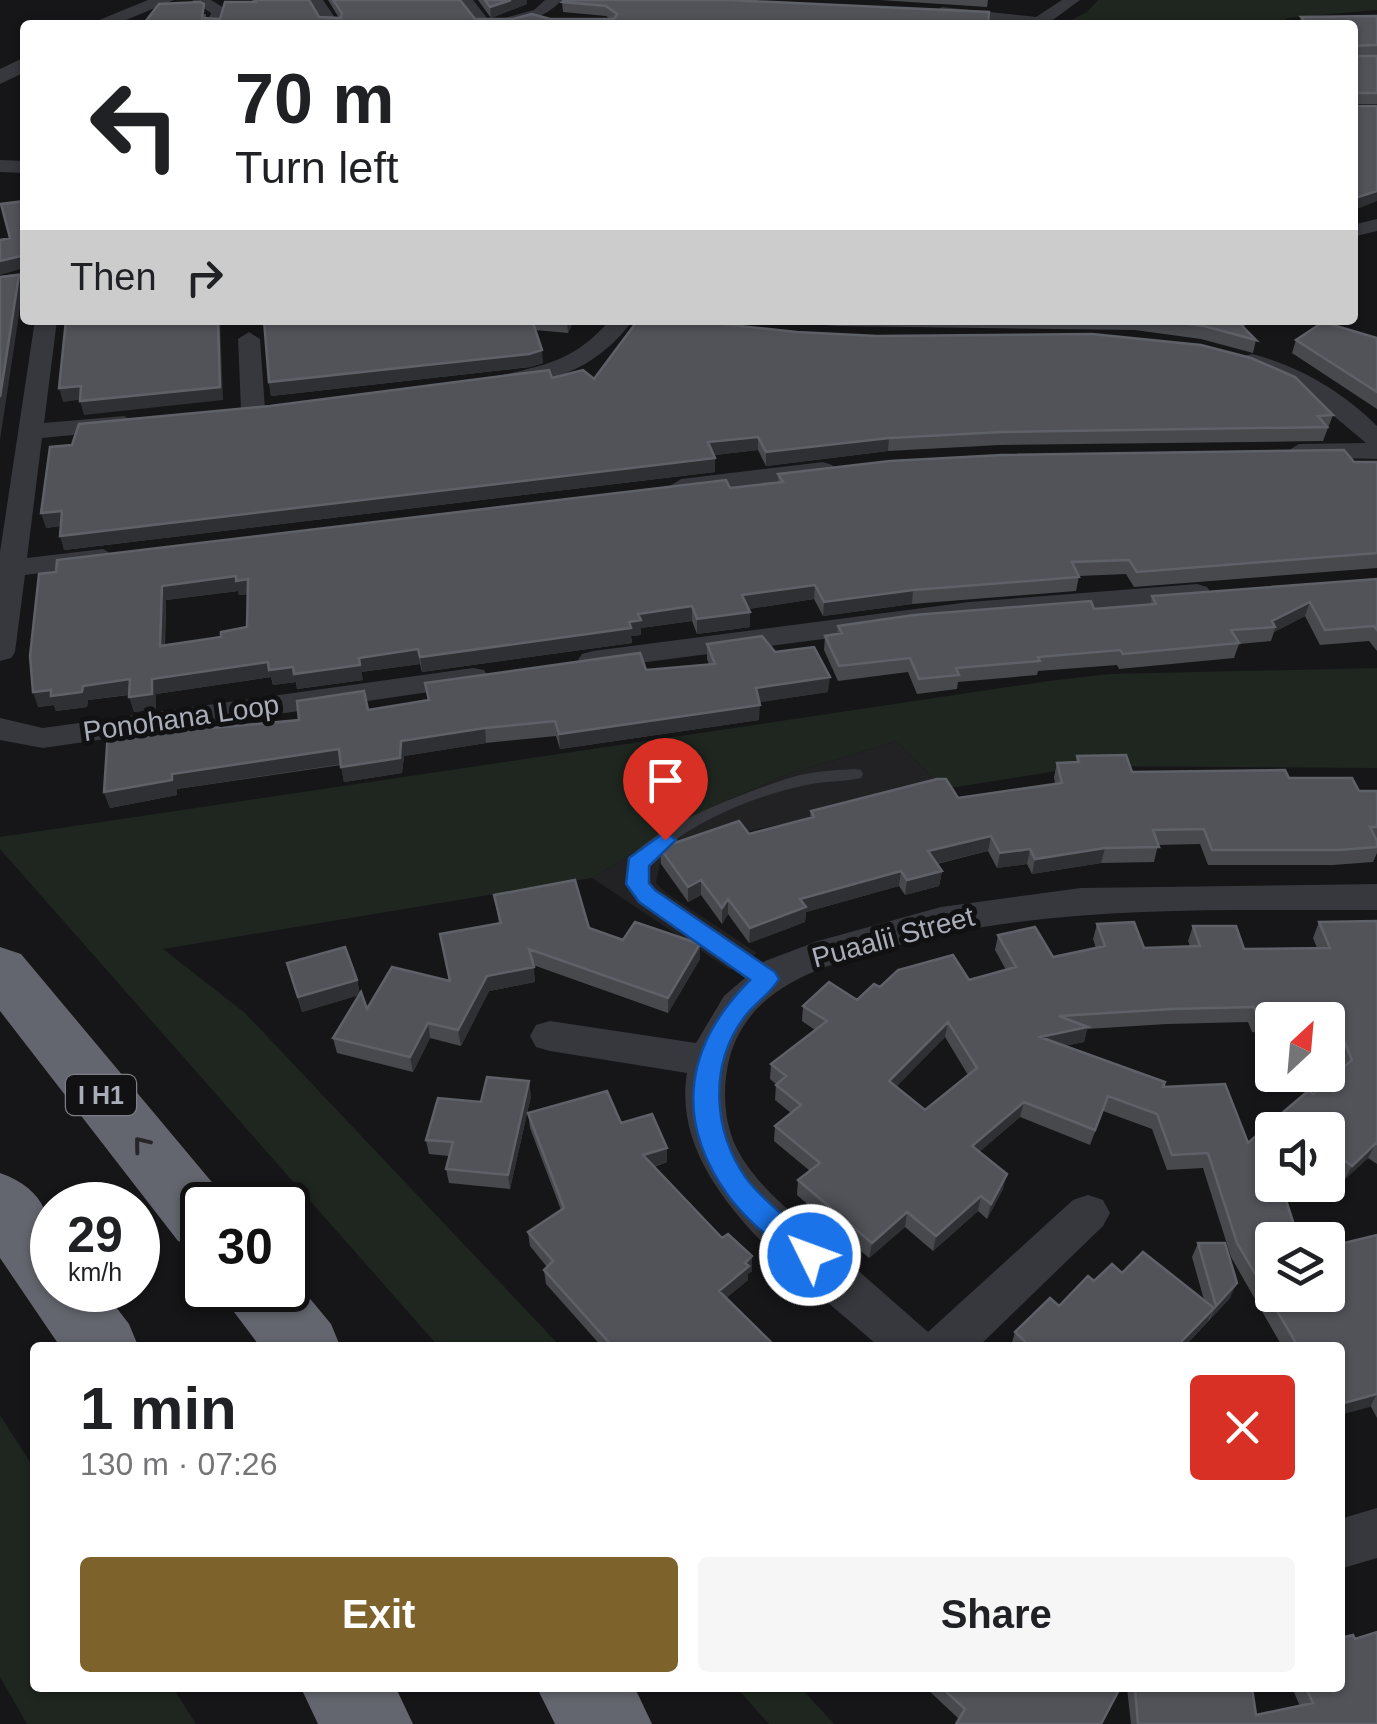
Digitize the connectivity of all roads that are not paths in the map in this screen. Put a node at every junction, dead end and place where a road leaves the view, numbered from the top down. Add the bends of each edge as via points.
1 (165, 0) edge
2 (200, 0) edge
3 (465, 0) edge
4 (554, 0) edge
5 (1072, 0) edge
6 (933, 12) edge
7 (532, 16) junction
8 (110, 20) edge
9 (216, 20) edge
10 (480, 20) edge
11 (516, 20) edge
12 (549, 20) edge
13 (1023, 20) edge
14 (1042, 20) edge
15 (45, 325) edge
16 (618, 325) edge
17 (249, 339) dead end
18 (1233, 356) edge
19 (480, 384) edge
20 (253, 409) edge
21 (154, 420) edge
22 (30, 432) junction
23 (1377, 440) edge
24 (1377, 451) edge
25 (1281, 452) edge
26 (855, 467) edge
27 (661, 490) edge
28 (130, 554) edge
29 (6, 569) edge
30 (1222, 592) edge
31 (0, 652) edge
32 (563, 664) edge
33 (505, 672) edge
34 (0, 728) edge
35 (855, 774) dead end
36 (1377, 897) edge
37 (0, 969) edge
38 (766, 979) junction
39 (550, 1036) dead end
40 (709, 1061) junction
41 (180, 1193) edge
42 (0, 1202) edge
43 (1088, 1213) dead end
44 (30, 1245) edge
45 (78, 1312) edge
46 (276, 1312) edge
47 (99, 1342) edge
48 (300, 1342) edge
49 (906, 1342) edge
50 (950, 1342) edge
51 (1377, 1533) edge
52 (1345, 1543) edge
53 (347, 1692) edge
54 (583, 1692) edge
55 (370, 1724) edge
56 (609, 1724) edge

1 - 8 street
2 - 9 street via 219,12
3 - 10 street
4 - 7 street
5 - 14 street
6 - 13 street
7 - 11 street
7 - 12 street
15 - 22 street
16 - 19 street via 573,366
17 - 20 street
18 - 23 street via 1321,392
21 - 22 street
22 - 29 street
24 - 25 street
26 - 27 street
28 - 29 street
29 - 31 street
30 - 32 street via 969,611
33 - 34 street, Ponohana Loop via 43,738
35 - 38 lane via 795,782 717,813 637,863 635,874 647,896
36 - 38 street, Puaalii Street via 1011,908 833,950
41 -> 37 highway, I H1
38 - 40 street, Puaalii Street via 733,1013
39 - 40 street
40 - 49 street, Puaalii Street via 708,1127 738,1188
42 - 44 highway
43 - 50 street
45 - 47 highway
46 - 48 highway
51 - 52 street
53 - 55 highway
54 - 56 highway

